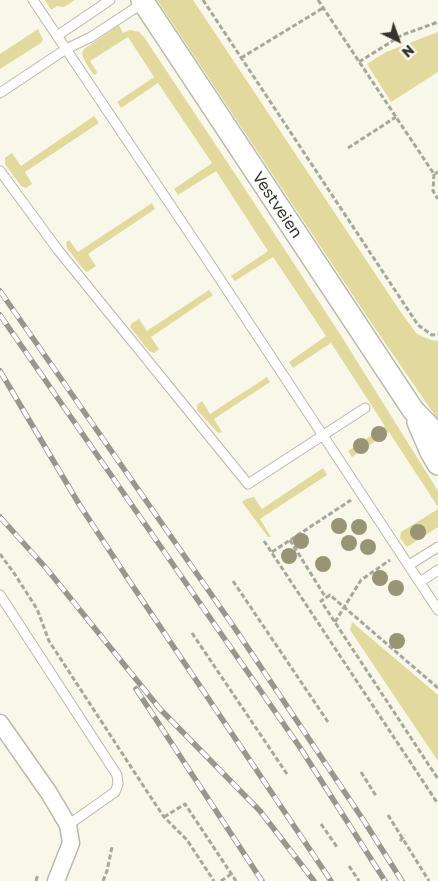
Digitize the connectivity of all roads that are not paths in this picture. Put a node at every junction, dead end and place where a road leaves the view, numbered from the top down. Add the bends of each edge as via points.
1 (33, 0) edge
2 (110, 0) edge
3 (143, 1) edge
4 (57, 36) junction
5 (66, 49) junction
6 (0, 93) edge
7 (0, 171) edge
8 (364, 408) dead end
9 (413, 410) junction
10 (323, 435) junction
11 (438, 436) edge
12 (438, 464) edge
13 (438, 547) edge
14 (409, 566) junction
15 (438, 570) edge
16 (420, 582) junction
17 (0, 595) edge
18 (438, 610) edge
19 (0, 723) edge
20 (68, 825) junction
21 (56, 881) edge

1 - 4 lane
2 - 4 lane
3 - 5 lane via 91,37
3 - 9 street, Vestveien
4 - 5 lane
5 - 6 lane
5 - 10 lane
7 - 10 lane via 58,250 248,484
8 - 10 lane
9 - 11 street, Vestveien
9 - 12 street, Vestveien
10 - 14 lane
13 - 14 lane
14 - 16 lane
15 - 16 lane
16 - 18 lane
17 - 20 lane via 117,775 115,792
19 - 20 street via 50,793
20 - 21 street via 71,844

